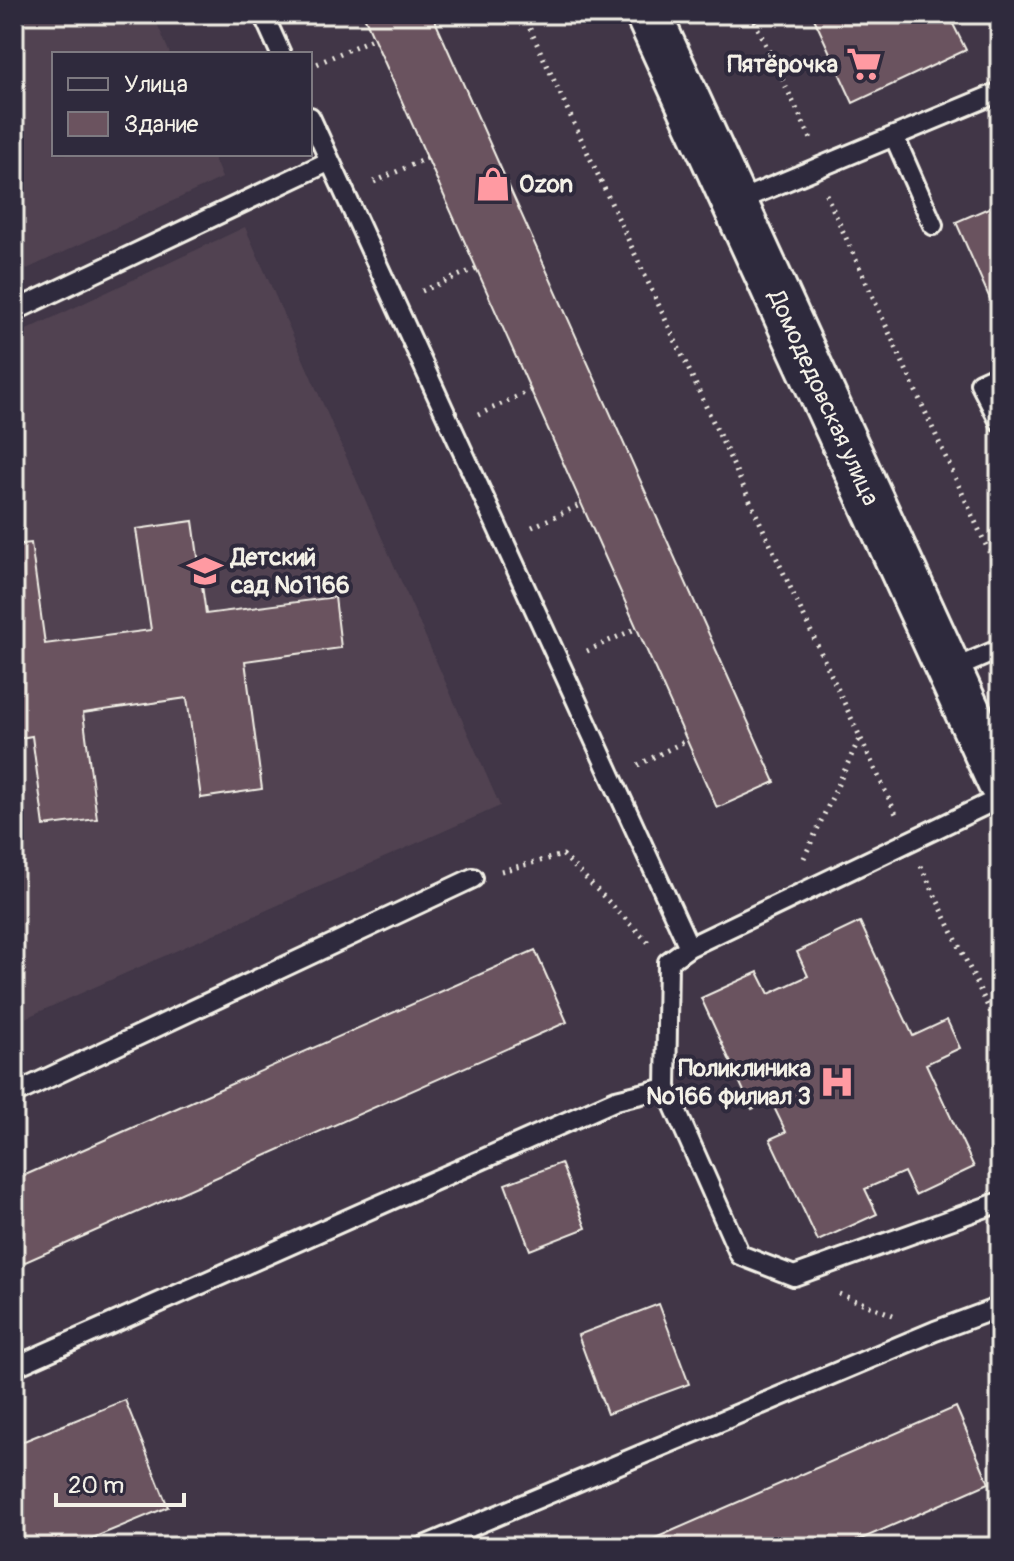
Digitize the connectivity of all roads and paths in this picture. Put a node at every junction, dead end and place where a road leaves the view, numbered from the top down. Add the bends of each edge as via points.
1 (263, 14) edge
2 (523, 14) edge
3 (648, 14) edge
4 (751, 14) edge
5 (374, 38) dead end
6 (280, 52) edge
7 (312, 66) edge
8 (1000, 92) edge
9 (312, 121) edge
10 (894, 136) junction
11 (427, 158) dead end
12 (330, 161) junction
13 (823, 165) junction
14 (346, 195) junction
15 (733, 203) junction
16 (933, 225) dead end
17 (477, 268) dead end
18 (394, 303) junction
19 (14, 311) edge
20 (1000, 374) edge
21 (531, 390) dead end
22 (1000, 422) edge
23 (451, 427) junction
24 (582, 504) dead end
25 (502, 540) junction
26 (1000, 576) edge
27 (637, 628) dead end
28 (1000, 649) edge
29 (559, 665) junction
30 (949, 671) junction
31 (860, 737) junction
32 (687, 740) dead end
33 (611, 779) junction
34 (1000, 782) edge
35 (1000, 798) edge
36 (910, 843) junction
37 (801, 866) dead end
38 (473, 878) joint
39 (689, 947) junction
40 (668, 962) junction
41 (1000, 1032) edge
42 (666, 1088) junction
43 (14, 1094) edge
44 (1000, 1202) edge
45 (794, 1276) junction
46 (1000, 1307) edge
47 (935, 1331) junction
48 (14, 1367) edge
49 (422, 1547) edge

1 - 6 lane
2 - 31 path
3 - 15 street, Домодедовская улица
4 - 13 path
5 - 7 path
8 - 10 lane
9 - 12 lane
10 - 13 lane
10 - 16 lane
11 - 14 path
12 - 14 lane
12 - 19 lane
13 - 15 lane
13 - 26 path via 824,191
14 - 18 lane
15 - 30 street, Домодедовская улица
17 - 18 path
18 - 23 lane
20 - 22 lane via 980,383
21 - 23 path
23 - 25 lane
24 - 25 path
25 - 29 lane
27 - 29 path
28 - 30 lane
29 - 33 lane
30 - 34 street, Домодедовская улица
31 - 36 path
31 - 37 path
32 - 33 path
33 - 39 lane
35 - 36 lane
36 - 39 lane
36 - 41 path
38 - 40 path via 563,855
38 - 43 lane
39 - 40 lane
40 - 42 lane
42 - 45 lane via 740,1255
42 - 48 lane via 616,1100
44 - 45 lane
45 - 47 path
46 - 47 lane
47 - 49 lane

